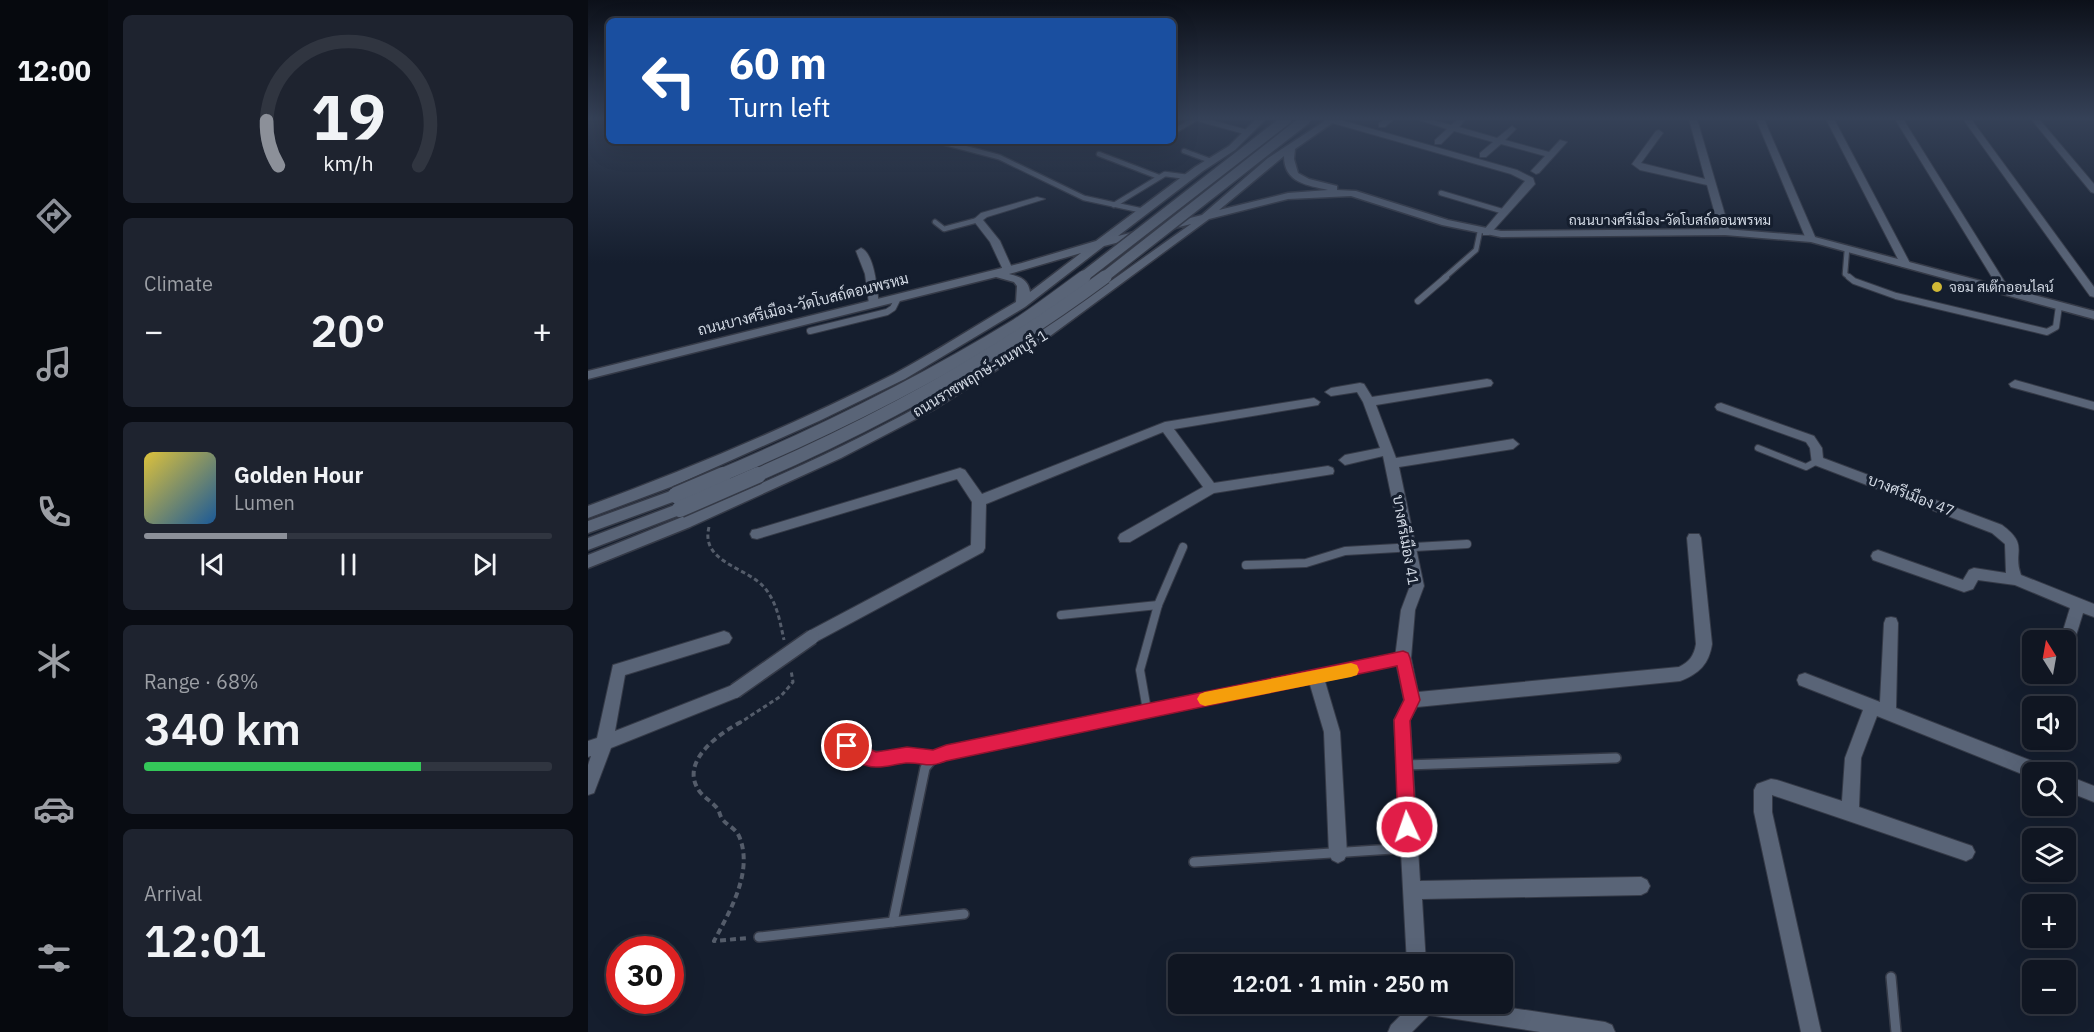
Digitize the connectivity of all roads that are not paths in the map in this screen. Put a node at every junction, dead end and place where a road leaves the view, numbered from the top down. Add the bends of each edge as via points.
1 (1022, 167) edge
2 (1133, 167) edge
3 (1203, 167) edge
4 (1225, 167) edge
5 (1244, 167) edge
6 (1263, 167) edge
7 (1288, 167) edge
8 (1496, 167) edge
9 (1539, 167) edge
10 (1639, 167) edge
11 (1707, 167) edge
12 (1780, 167) edge
13 (1855, 167) edge
14 (1929, 167) edge
15 (2001, 167) edge
16 (2075, 167) edge
17 (1536, 171) dead end
18 (1159, 177) junction
19 (1191, 177) junction
20 (1711, 183) junction
21 (1240, 188) junction
22 (2094, 190) edge
23 (1352, 193) junction
24 (1442, 194) dead end
25 (1040, 199) dead end
26 (1255, 204) junction
27 (1114, 205) junction
28 (1144, 211) junction
29 (1505, 212) junction
30 (1419, 215) junction
31 (978, 220) junction
32 (935, 222) dead end
33 (1194, 222) junction
34 (1483, 232) junction
35 (1725, 232) junction
36 (1811, 239) junction
37 (1104, 243) junction
38 (1847, 249) junction
39 (861, 251) dead end
40 (1092, 252) junction
41 (1906, 264) junction
42 (1074, 265) junction
43 (1026, 266) junction
44 (1008, 270) junction
45 (993, 274) junction
46 (1114, 284) junction
47 (2006, 292) junction
48 (2094, 294) edge
49 (898, 298) junction
50 (1418, 301) dead end
51 (874, 304) junction
52 (1021, 304) junction
53 (2059, 306) junction
54 (2094, 315) edge
55 (810, 331) dead end
56 (588, 375) edge
57 (1487, 383) dead end
58 (2014, 384) dead end
59 (1330, 392) dead end
60 (1314, 402) dead end
61 (1369, 402) junction
62 (2094, 406) edge
63 (1720, 407) dead end
64 (1165, 426) junction
65 (1513, 444) dead end
66 (1758, 448) dead end
67 (1390, 457) junction
68 (1345, 460) dead end
69 (1817, 461) junction
70 (1328, 471) dead end
71 (1211, 488) junction
72 (979, 501) junction
73 (678, 502) junction
74 (588, 512) edge
75 (588, 527) edge
76 (757, 534) dead end
77 (1125, 538) dead end
78 (1694, 538) dead end
79 (588, 544) edge
80 (1467, 544) dead end
81 (1409, 546) junction
82 (1183, 547) dead end
83 (1878, 556) dead end
84 (588, 562) edge
85 (1246, 565) dead end
86 (2016, 579) junction
87 (2078, 604) junction
88 (1158, 605) junction
89 (2094, 611) edge
90 (1061, 615) dead end
91 (1891, 623) dead end
92 (2071, 630) edge
93 (724, 638) dead end
94 (1403, 658) junction
95 (1316, 678) junction
96 (1804, 681) dead end
97 (1412, 700) junction
98 (1147, 710) junction
99 (1880, 710) junction
100 (836, 736) dead end
101 (604, 744) junction
102 (588, 750) edge
103 (933, 758) junction
104 (1616, 758) dead end
105 (1404, 765) junction
106 (2022, 765) edge
107 (588, 787) edge
108 (2076, 787) edge
109 (2094, 794) edge
110 (1850, 812) junction
111 (1408, 848) junction
112 (1966, 852) dead end
113 (1338, 854) junction
114 (1194, 862) dead end
115 (1641, 886) dead end
116 (1411, 890) junction
117 (964, 914) dead end
118 (893, 922) junction
119 (759, 937) road end
120 (1415, 954) edge
121 (1891, 977) dead end
122 (1415, 1014) edge
123 (1489, 1014) edge
124 (1398, 1032) edge
125 (1605, 1032) edge
126 (1811, 1032) edge
127 (1896, 1032) edge

1 - 27 lane via 1071,193
2 - 18 lane
3 - 19 street
4 - 73 street, ถนนราชพฤกษ์-นนทบุรี 1, bridge via 1018,324 910,386
5 - 73 street, ถนนราชพฤกษ์-นนทบุรี 1, bridge via 1031,330 919,397 789,462
6 - 21 street, ถนนราชพฤกษ์-นนทบุรี 1
7 - 23 street via 1300,178
8 - 29 street via 1530,180
9 - 17 street
10 - 20 street
11 - 20 street
12 - 36 street
13 - 41 street
14 - 47 street
15 - 48 street
16 - 22 street
18 - 19 lane
18 - 27 lane
19 - 21 street via 1197,190 1209,193
19 - 28 street
19 - 33 street via 1176,210
20 - 35 street
21 - 26 street via 1244,200
21 - 33 street, ถนนราชพฤกษ์-นนทบุรี 1
23 - 26 street, ถนนบางศรีเมือง-วัดโบสถ์ดอนพรหม via 1317,193
23 - 30 street, ถนนบางศรีเมือง-วัดโบสถ์ดอนพรหม
24 - 29 lane
25 - 31 street
26 - 33 street, ถนนบางศรีเมือง-วัดโบสถ์ดอนพรหม
27 - 28 lane
28 - 37 street
29 - 34 street
30 - 33 street, ถนนบางศรีเมือง-วัดโบสถ์ดอนพรหม via 1321,200 1292,201
30 - 34 street, ถนนบางศรีเมือง-วัดโบสถ์ดอนพรหม
31 - 32 lane via 944,229
31 - 44 street via 995,241
33 - 37 street, ถนนบางศรีเมือง-วัดโบสถ์ดอนพรหม
33 - 40 street, ถนนบางศรีเมือง-วัดโบสถ์ดอนพรหม
33 - 46 street, ถนนราชพฤกษ์-นนทบุรี 1
34 - 35 street, ถนนบางศรีเมือง-วัดโบสถ์ดอนพรหม
34 - 50 lane via 1476,250
35 - 36 street, ถนนบางศรีเมือง-วัดโบสถ์ดอนพรหม
36 - 38 street, ถนนบางศรีเมือง-วัดโบสถ์ดอนพรหม
37 - 40 street
37 - 43 street, ถนนบางศรีเมือง-วัดโบสถ์ดอนพรหม
38 - 41 street, ถนนบางศรีเมือง-วัดโบสถ์ดอนพรหม
38 - 53 lane via 1845,274 1896,296 2038,331 2056,327
39 - 51 street via 870,274
40 - 42 street
40 - 43 street, ถนนบางศรีเมือง-วัดโบสถ์ดอนพรหม
41 - 47 street, ถนนบางศรีเมือง-วัดโบสถ์ดอนพรหม
42 - 46 street via 1106,268
42 - 52 street
43 - 44 street, ถนนบางศรีเมือง-วัดโบสถ์ดอนพรหม
44 - 45 street, ถนนบางศรีเมือง-วัดโบสถ์ดอนพรหม
45 - 49 street, ถนนบางศรีเมือง-วัดโบสถ์ดอนพรหม
45 - 52 street via 1023,285
46 - 84 street, ถนนราชพฤกษ์-นนทบุรี 1 via 1042,336 928,407 750,494
47 - 53 street, ถนนบางศรีเมือง-วัดโบสถ์ดอนพรหม
49 - 51 street, ถนนบางศรีเมือง-วัดโบสถ์ดอนพรหม
49 - 55 lane via 887,312
51 - 56 street, ถนนบางศรีเมือง-วัดโบสถ์ดอนพรหม
52 - 74 street via 900,376 814,418 671,481
53 - 54 street, ถนนบางศรีเมือง-วัดโบสถ์ดอนพรหม
57 - 61 street
58 - 62 street
59 - 61 street via 1360,387
60 - 64 street
61 - 67 street, บางศรีเมือง 41
63 - 69 street via 1810,439
64 - 71 street
64 - 72 street
65 - 67 street
66 - 69 lane via 1806,467
67 - 68 street
67 - 81 street, บางศรีเมือง 41
69 - 86 street, บางศรีเมือง 47 via 2009,536 2014,544 2011,571
70 - 71 street
71 - 77 street
72 - 76 street via 960,473
72 - 101 street, bridge via 978,548 812,636 735,691
73 - 75 street, ถนนราชพฤกษ์-นนทบุรี 1
73 - 79 street, ถนนราชพฤกษ์-นนทบุรี 1
78 - 97 street via 1704,644 1702,658 1692,669 1680,674
80 - 81 lane
81 - 85 lane via 1345,551 1306,563
81 - 94 street, บางศรีเมือง 41 via 1417,586 1408,610
82 - 88 lane
83 - 86 street via 1964,586 1974,574 1980,573 2003,581
86 - 87 street
87 - 89 street
87 - 92 street
88 - 90 lane
88 - 98 lane via 1140,670
91 - 99 street
93 - 101 street via 618,670
94 - 95 lane
94 - 97 street, บางศรีเมือง 41
95 - 98 lane
95 - 113 street via 1332,732
96 - 99 street
97 - 105 street via 1402,720
98 - 103 lane
99 - 106 street
99 - 110 street via 1853,758
100 - 103 lane via 861,755 876,760 907,755
101 - 102 street
101 - 107 street
103 - 118 lane via 925,768
104 - 105 lane
105 - 111 street
108 - 109 street
110 - 112 street
110 - 126 street via 1777,788 1762,792 1763,812
111 - 113 lane
111 - 116 street
113 - 114 lane
115 - 116 street
116 - 120 street
117 - 118 lane
118 - 119 lane
121 - 127 lane
122 - 124 street
123 - 125 street

